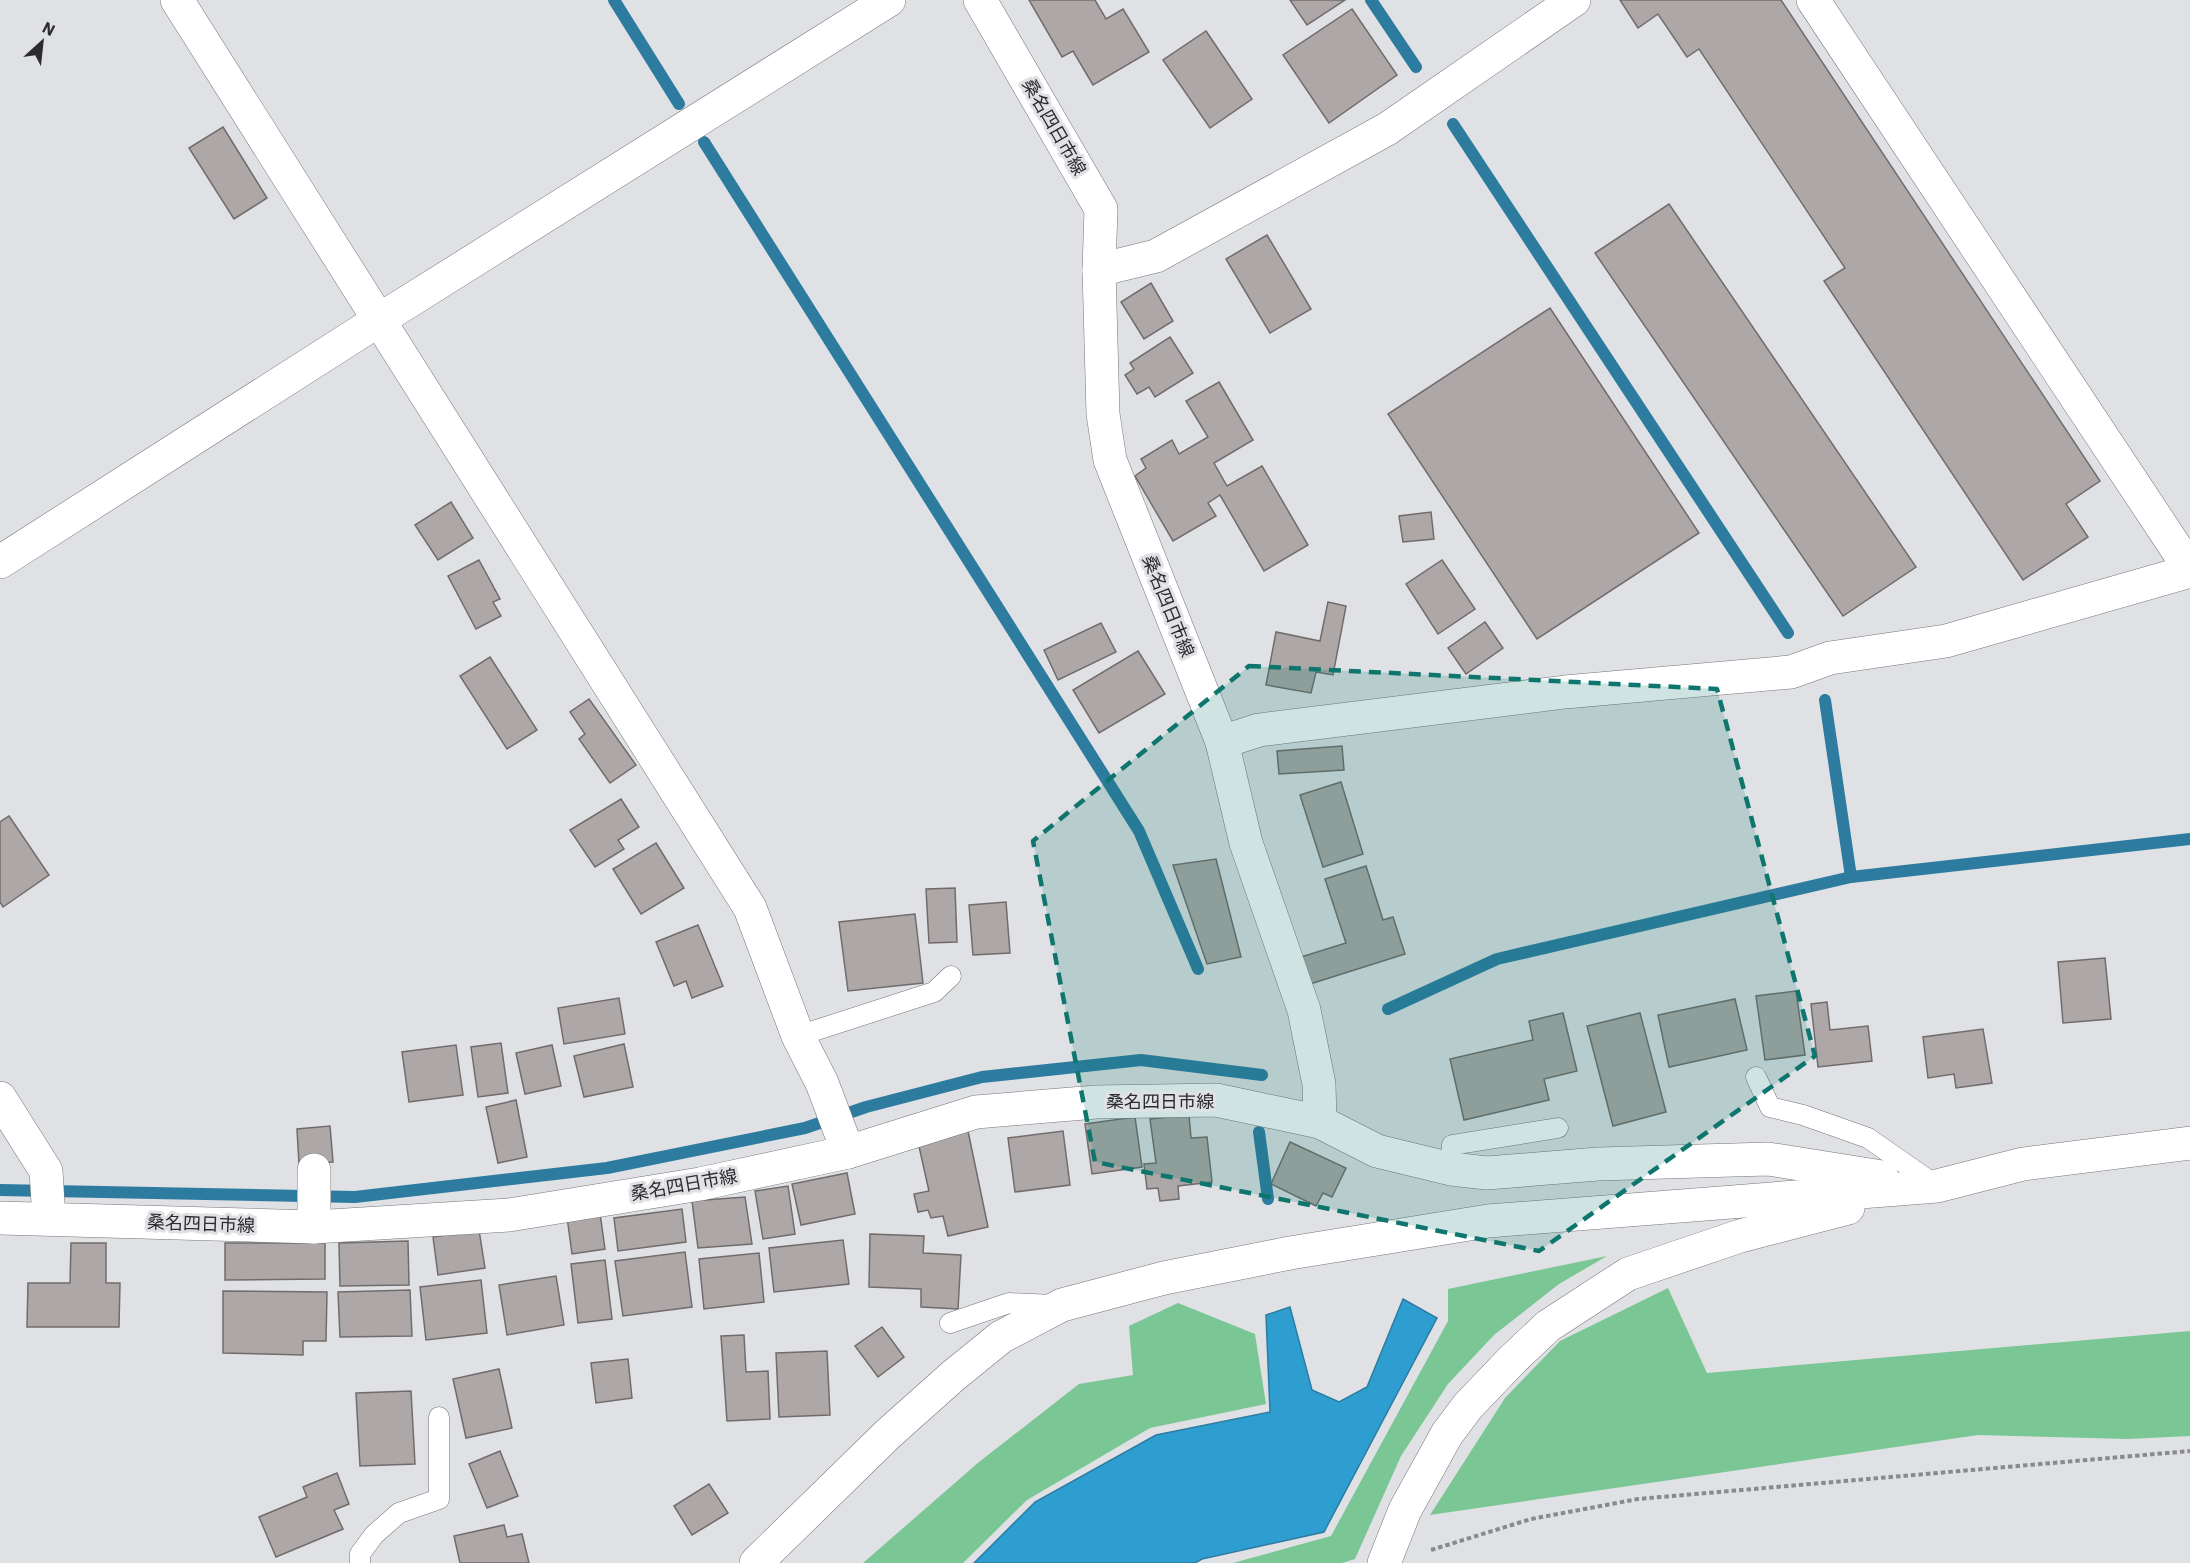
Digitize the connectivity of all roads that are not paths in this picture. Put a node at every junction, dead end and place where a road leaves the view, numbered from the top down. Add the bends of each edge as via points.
1 (177, 0) edge
2 (889, 0) edge
3 (980, 0) edge
4 (1574, 0) edge
5 (1812, 0) edge
6 (1098, 270) junction
7 (379, 320) junction
8 (0, 562) edge
9 (2190, 570) edge
10 (1222, 742) junction
11 (951, 976) dead end
12 (798, 1036) junction
13 (1756, 1077) dead end
14 (0, 1098) edge
15 (1320, 1122) junction
16 (1557, 1128) dead end
17 (2189, 1142) edge
18 (848, 1152) junction
19 (1451, 1169) junction
20 (314, 1170) dead end
21 (1937, 1186) junction
22 (0, 1218) edge
23 (49, 1219) junction
24 (314, 1227) junction
25 (1062, 1305) junction
26 (950, 1323) dead end
27 (439, 1417) dead end
28 (360, 1563) edge
29 (756, 1563) edge
30 (1384, 1563) edge

1 - 7 street
2 - 7 street
3 - 6 street, 桑名四日市線 via 1101,209
4 - 6 street via 1387,129 1156,256
5 - 9 street
6 - 10 street, 桑名四日市線 via 1103,414 1110,460
7 - 8 street
7 - 12 street via 750,908
9 - 10 street via 1946,641 1830,658 1791,672 1565,692 1271,728
10 - 15 street, 桑名四日市線 via 1246,843 1304,1010 1319,1084
11 - 12 lane via 934,992
12 - 18 street via 822,1083
13 - 21 lane via 1770,1107 1868,1138
14 - 23 street via 46,1171
15 - 18 street, 桑名四日市線 via 1216,1100 1096,1102 976,1112
15 - 19 street via 1377,1151
16 - 19 lane via 1452,1145
17 - 21 street via 2023,1164
18 - 24 street, 桑名四日市線 via 700,1184 509,1215
19 - 21 street via 1487,1173 1598,1164 1767,1159
20 - 24 street
21 - 25 street via 1488,1221 1290,1253 1164,1278
21 - 30 street via 1740,1236 1628,1274 1548,1326 1475,1399 1447,1434 1405,1510
22 - 23 street, 桑名四日市線
23 - 24 street, 桑名四日市線
25 - 26 lane via 1010,1303
25 - 29 street via 1001,1337 953,1376
27 - 28 lane via 439,1499 399,1513 374,1535 360,1554

